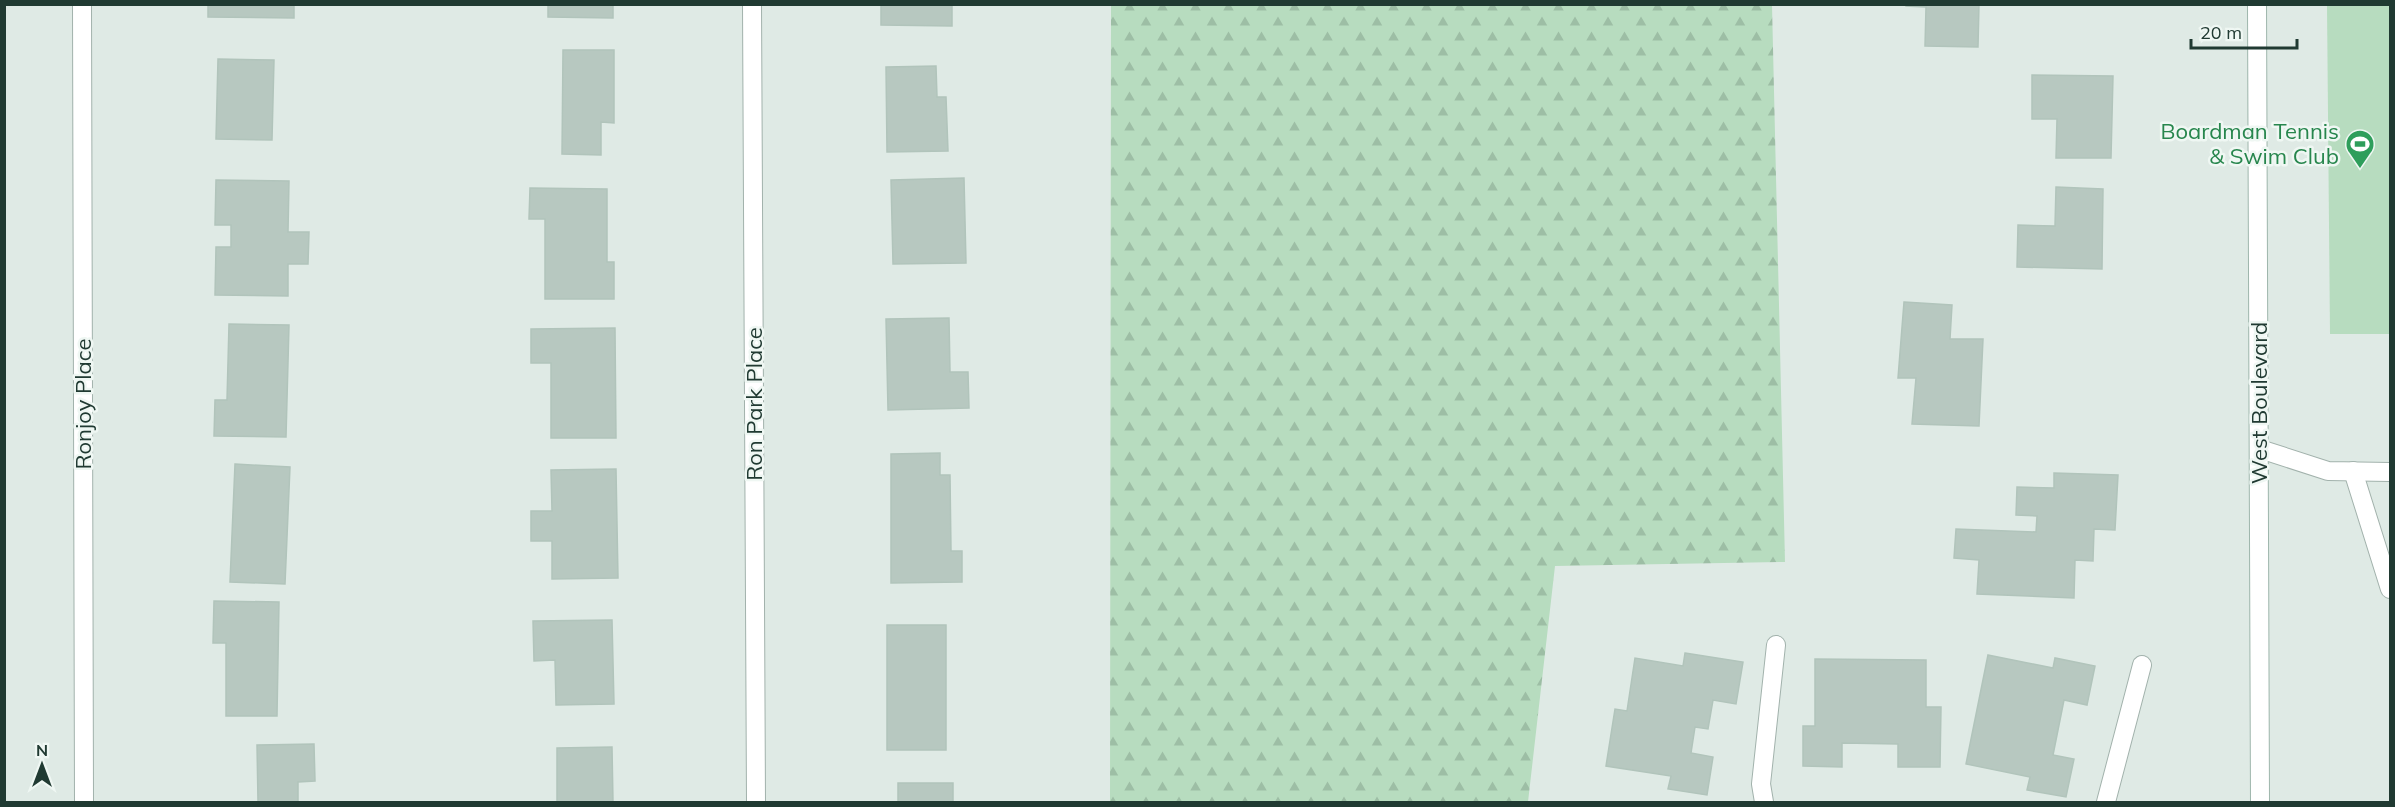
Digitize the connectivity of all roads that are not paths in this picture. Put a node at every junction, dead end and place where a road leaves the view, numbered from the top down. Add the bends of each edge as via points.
1 (82, 4) edge
2 (752, 4) edge
3 (2257, 4) edge
4 (2260, 449) junction
5 (2353, 471) junction
6 (2391, 472) edge
7 (2391, 589) edge
8 (1776, 645) dead end
9 (2142, 665) dead end
10 (84, 802) edge
11 (756, 802) edge
12 (1764, 802) edge
13 (2106, 802) edge
14 (2260, 802) edge

1 - 10 street, Ronjoy Place
2 - 11 street, Ron Park Place
3 - 4 street, West Boulevard
4 - 5 street via 2328,471
4 - 14 street, West Boulevard
5 - 6 street
5 - 7 street
8 - 12 street via 1761,784
9 - 13 street

